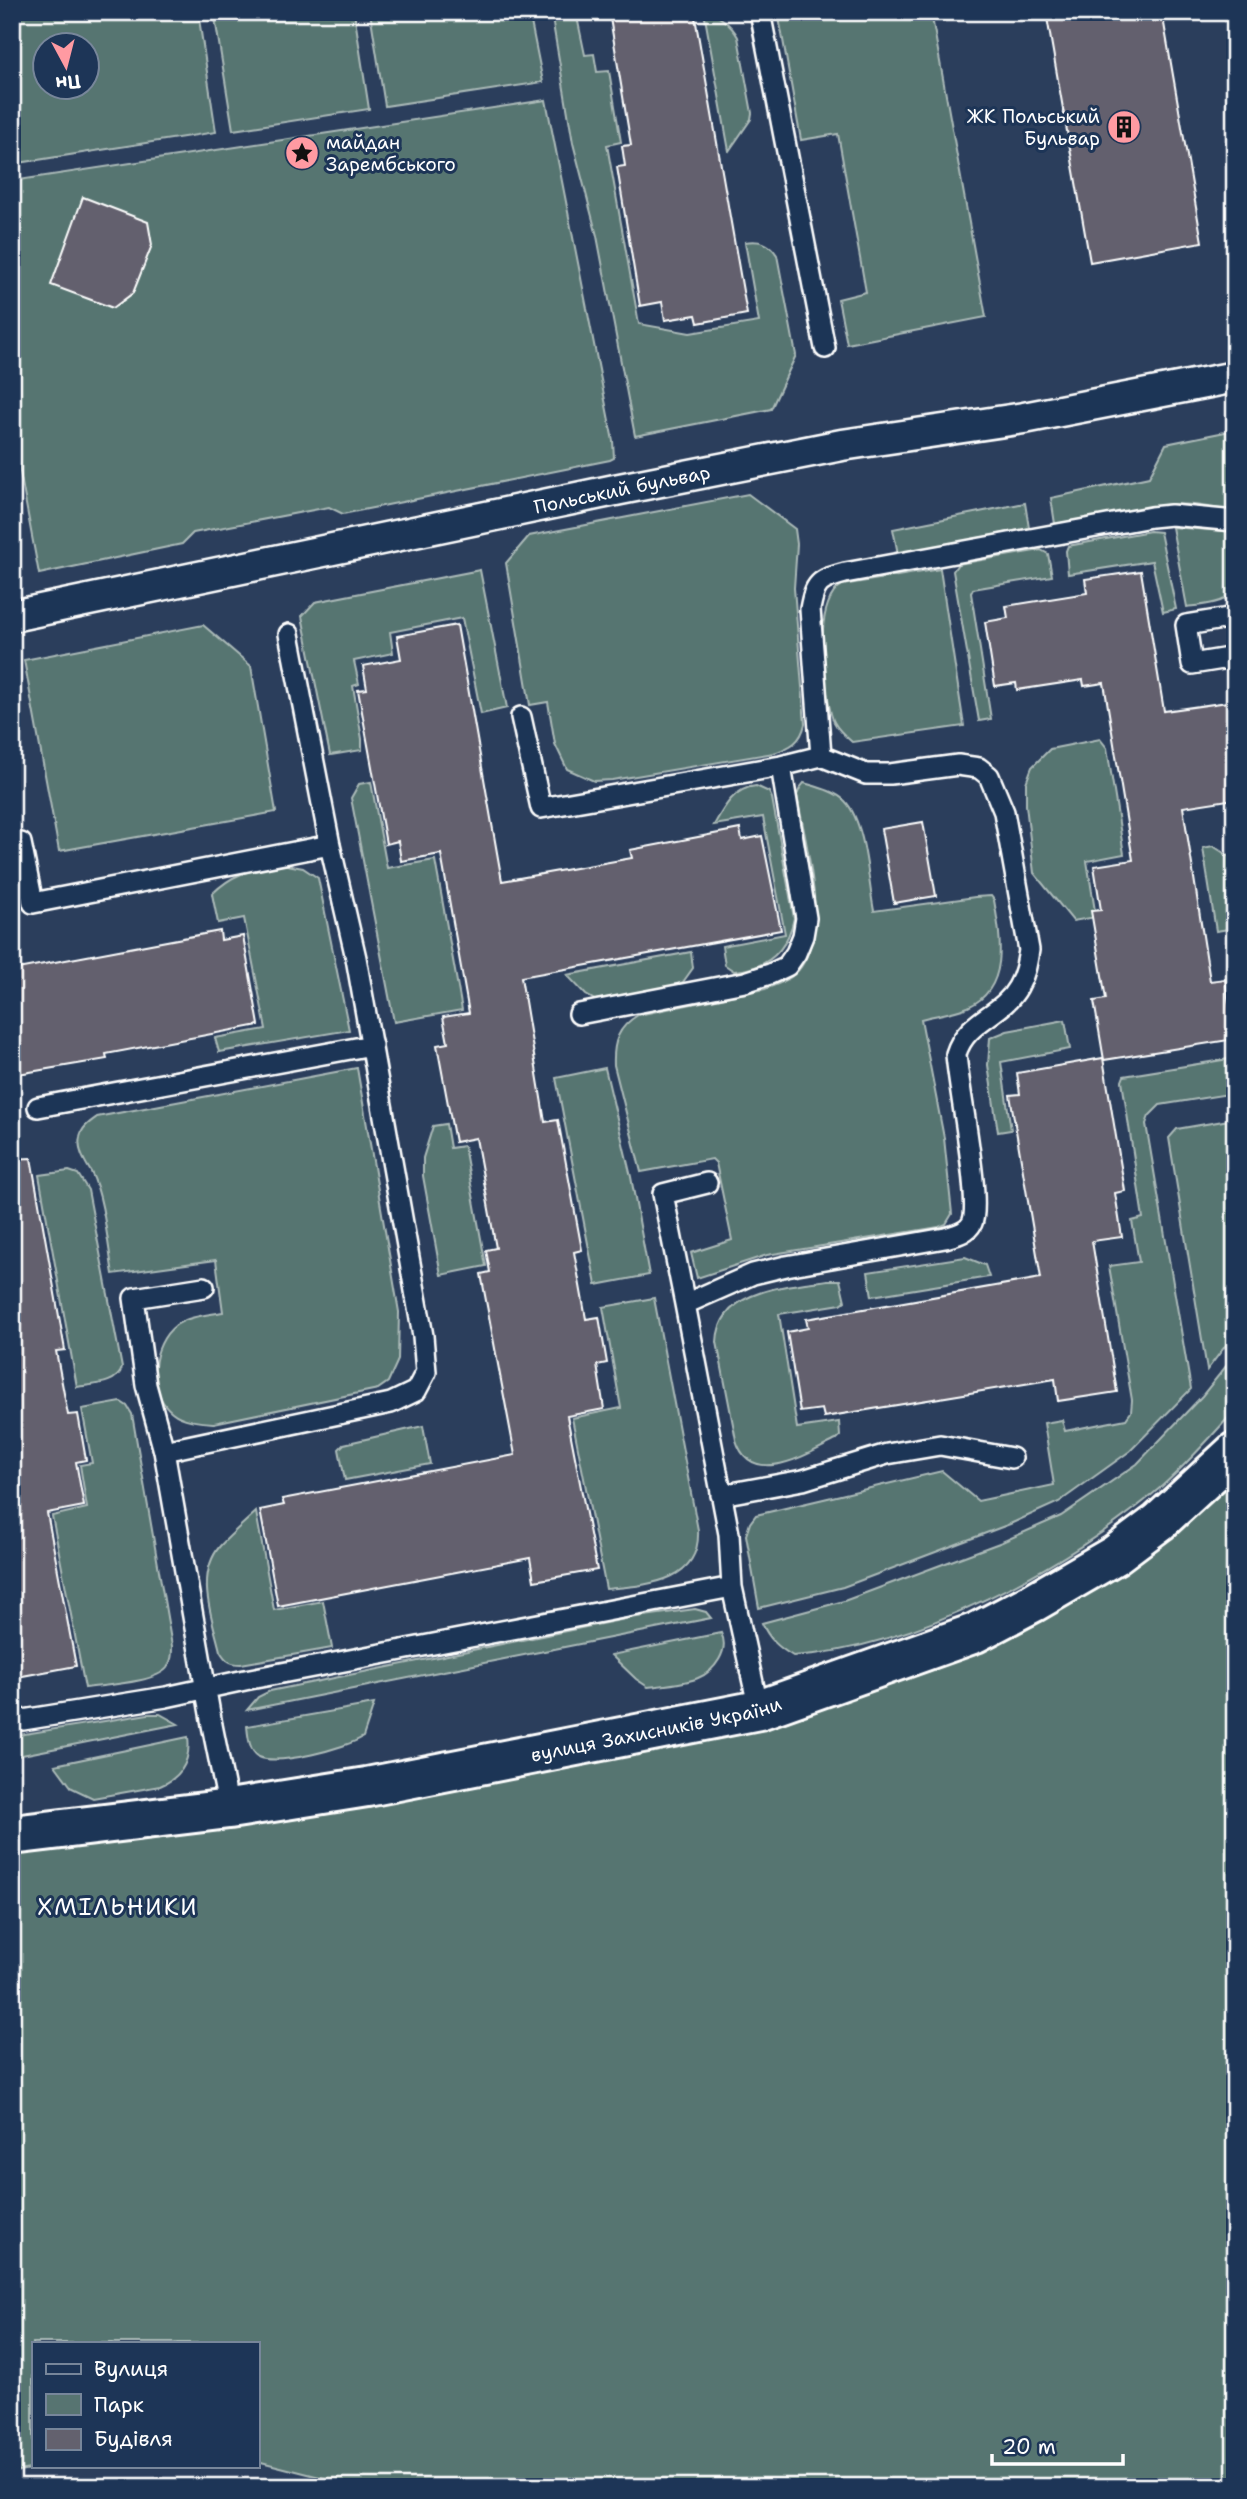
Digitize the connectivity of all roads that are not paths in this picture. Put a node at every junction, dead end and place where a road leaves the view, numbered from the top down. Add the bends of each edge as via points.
1 (760, 12) edge
2 (825, 348) dead end
3 (1235, 377) edge
4 (1235, 521) edge
5 (12, 616) edge
6 (1235, 617) edge
7 (289, 634) dead end
8 (1235, 657) edge
9 (521, 717) dead end
10 (821, 756) junction
11 (781, 766) junction
12 (21, 844) dead end
13 (330, 845) junction
14 (579, 1014) dead end
15 (372, 1045) junction
16 (38, 1107) dead end
17 (707, 1184) dead end
18 (204, 1287) dead end
19 (685, 1304) junction
20 (164, 1451) junction
21 (1235, 1452) edge
22 (1012, 1458) dead end
23 (721, 1495) junction
24 (732, 1587) junction
25 (207, 1689) junction
26 (760, 1710) junction
27 (12, 1720) edge
28 (229, 1809) junction
29 (12, 1835) edge

1 - 2 lane
3 - 5 street, Польський бульвар via 1024,418 842,445
4 - 10 lane via 1151,517 825,578 814,588 810,609
6 - 8 lane via 1186,625 1192,664
7 - 13 lane
9 - 11 lane via 541,808
10 - 11 lane
10 - 19 lane via 866,774 958,765 979,768 989,776 1004,812 1029,950 1026,972 1017,989 1002,1007 970,1029 956,1054 973,1186 972,1224 961,1234 945,1238 752,1274
11 - 14 lane via 806,918 803,936 787,966 745,982
12 - 13 lane via 33,903
13 - 15 lane
15 - 16 lane
15 - 20 lane via 422,1326 426,1372 416,1391 391,1403
17 - 19 lane via 663,1194
18 - 20 lane via 134,1298 150,1402
19 - 23 lane
20 - 25 lane
21 - 26 street, вулиця Захисників України via 1159,1522 1115,1555 1034,1602 975,1633
22 - 23 lane via 940,1445 887,1454 803,1480
23 - 24 lane
24 - 25 lane
24 - 26 lane
25 - 27 lane
25 - 28 lane
26 - 28 street, вулиця Захисників України via 367,1787
28 - 29 street, вулиця Захисників України

